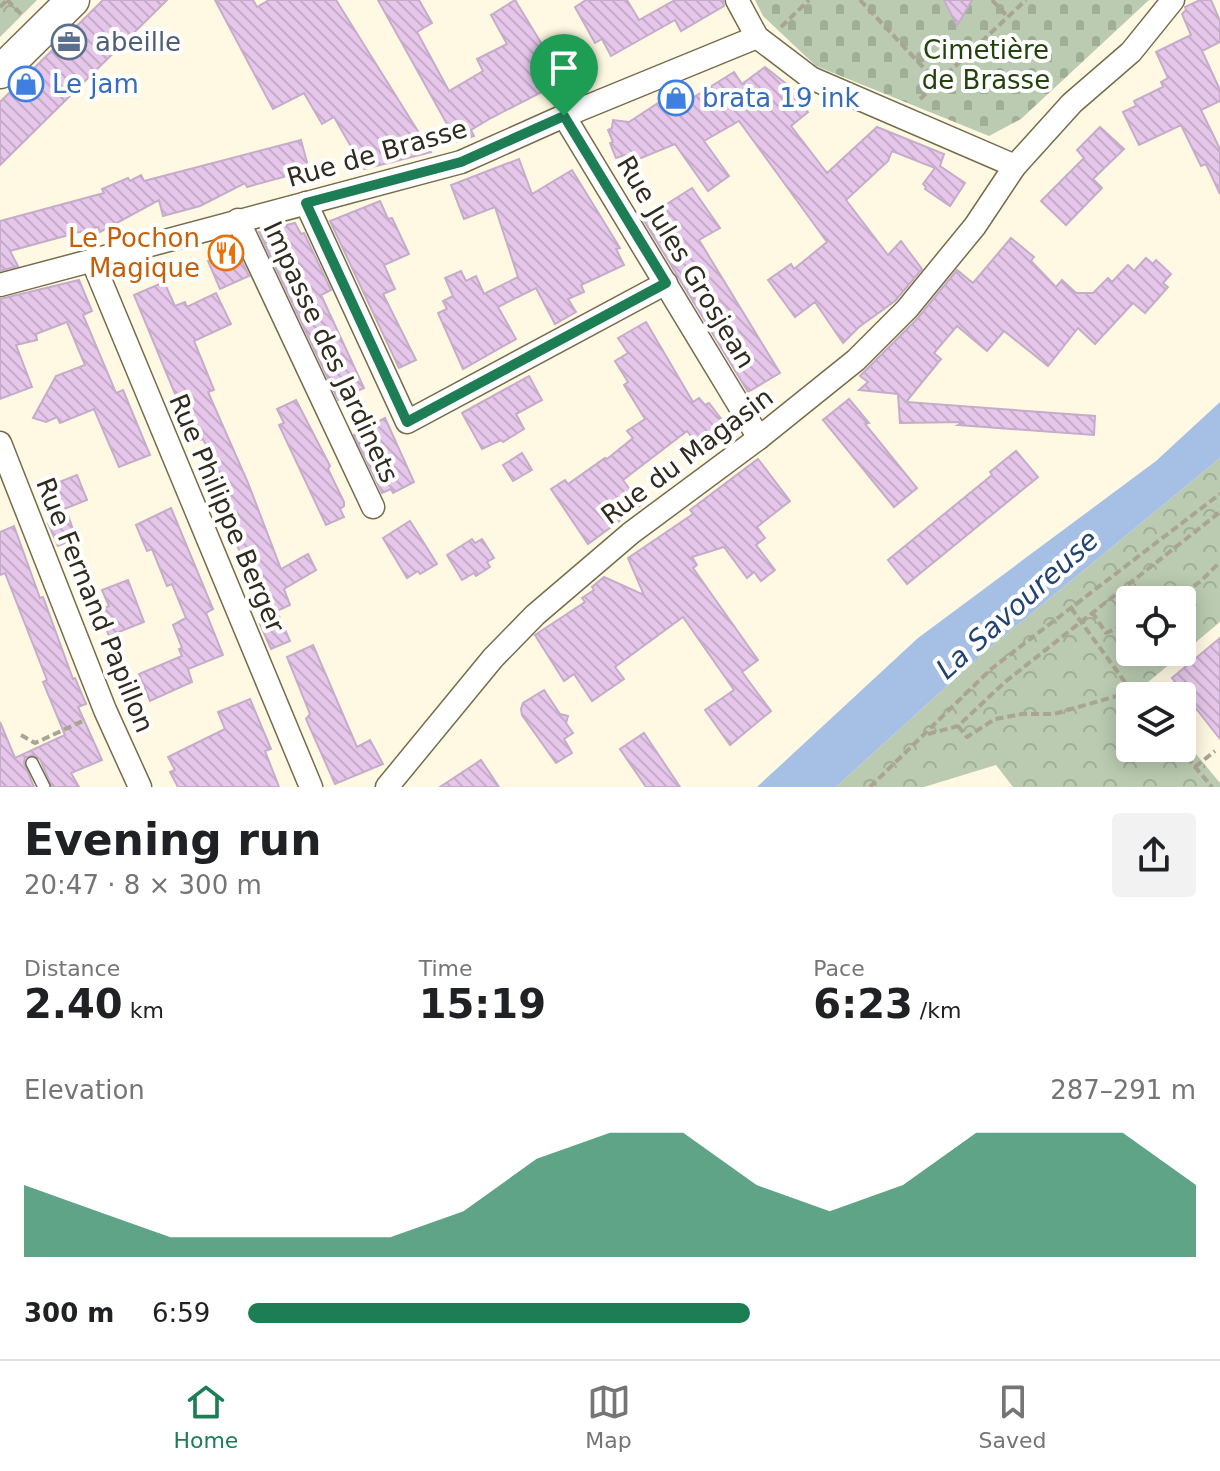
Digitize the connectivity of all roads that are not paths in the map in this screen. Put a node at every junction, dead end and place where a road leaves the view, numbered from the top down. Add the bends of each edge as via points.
1 (73, 0) edge
2 (737, 0) edge
3 (1173, 0) edge
4 (757, 37) junction
5 (0, 72) edge
6 (564, 116) junction
7 (1015, 166) junction
8 (306, 203) junction
9 (238, 220) junction
10 (92, 260) junction
11 (666, 283) junction
12 (0, 285) edge
13 (759, 438) junction
14 (0, 443) edge
15 (373, 507) dead end
16 (32, 763) dead end
17 (44, 787) edge
18 (140, 787) edge
19 (311, 787) edge
20 (387, 787) edge

1 - 5 main road
2 - 4 street
3 - 7 street, Rue du Magasin via 1131,52 1072,103
4 - 6 street, Rue de Brasse
4 - 7 street via 811,78
6 - 8 street, Rue de Brasse via 461,162
6 - 11 street, Rue Jules Grosjean
7 - 13 street, Rue du Magasin via 975,226 907,309 856,360
8 - 9 street, Rue de Brasse
8 - 11 street via 407,422
9 - 10 street, Rue de Brasse
9 - 15 street, Impasse des Jardinets
10 - 12 street, Rue de Brasse
10 - 19 street, Rue Philippe Berger
11 - 13 street, Rue Jules Grosjean
13 - 20 street, Rue du Magasin via 631,533 535,615
14 - 18 street, Rue Fernand Papillon
16 - 17 lane

